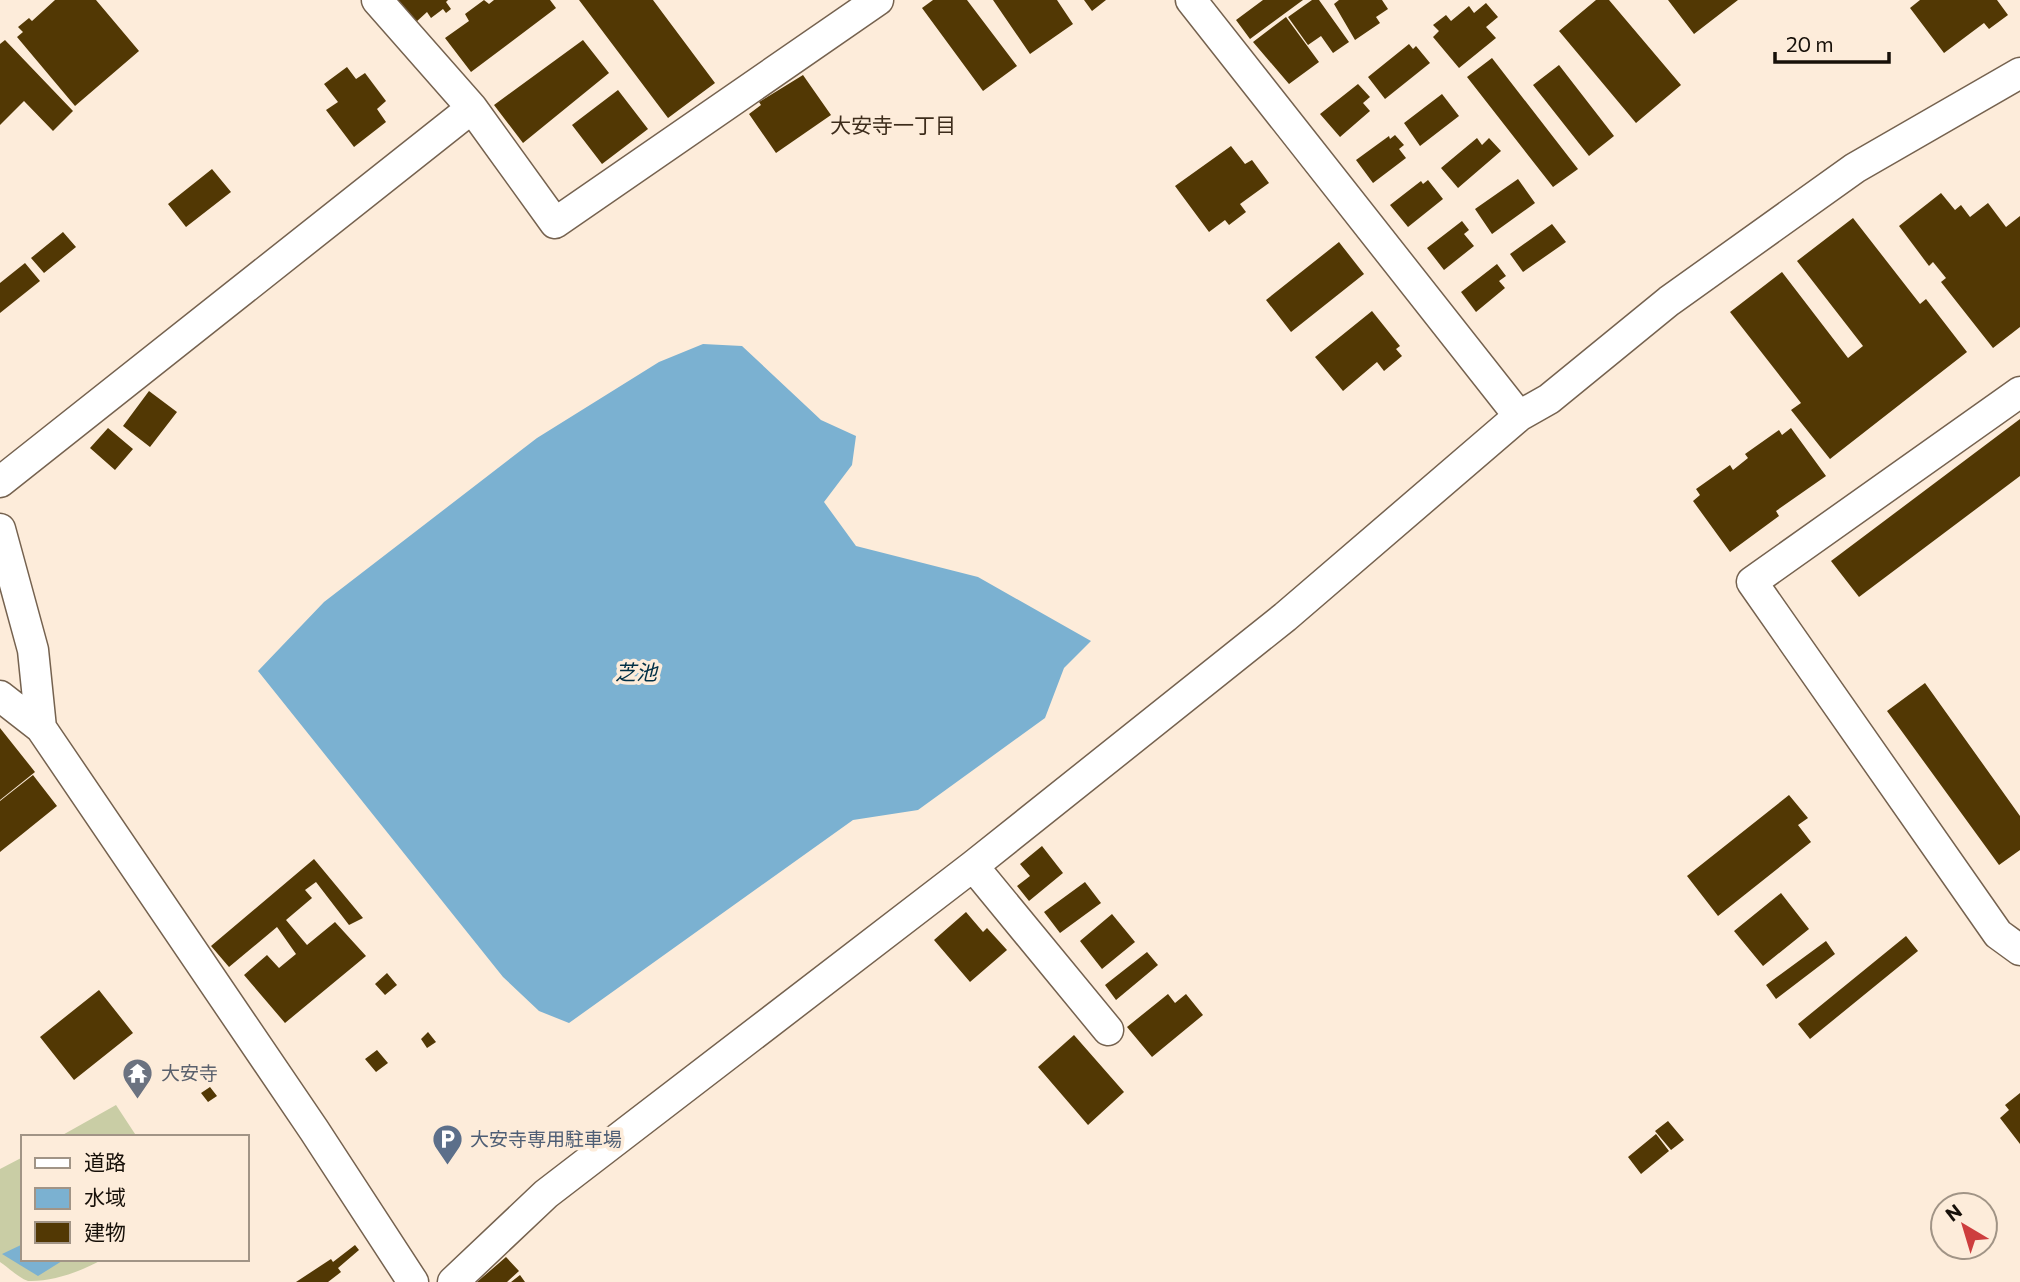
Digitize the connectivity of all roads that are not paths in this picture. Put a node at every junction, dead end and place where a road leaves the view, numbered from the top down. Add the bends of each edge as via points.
1 (377, 0) edge
2 (878, 0) edge
3 (1191, 0) edge
4 (2020, 73) edge
5 (472, 108) junction
6 (2020, 392) edge
7 (1520, 416) junction
8 (0, 482) edge
9 (0, 529) edge
10 (0, 696) edge
11 (41, 728) junction
12 (973, 866) junction
13 (2020, 950) edge
14 (1108, 1030) dead end
15 (413, 1282) edge
16 (453, 1282) edge

1 - 5 street
2 - 5 street via 555,223
3 - 7 street
4 - 7 street via 1855,168 1669,301 1549,399
5 - 8 street
6 - 13 street via 1752,582 1998,934
7 - 12 street via 1285,617
9 - 11 street via 33,650
10 - 11 street
11 - 15 street
12 - 14 street
12 - 16 street via 546,1194

